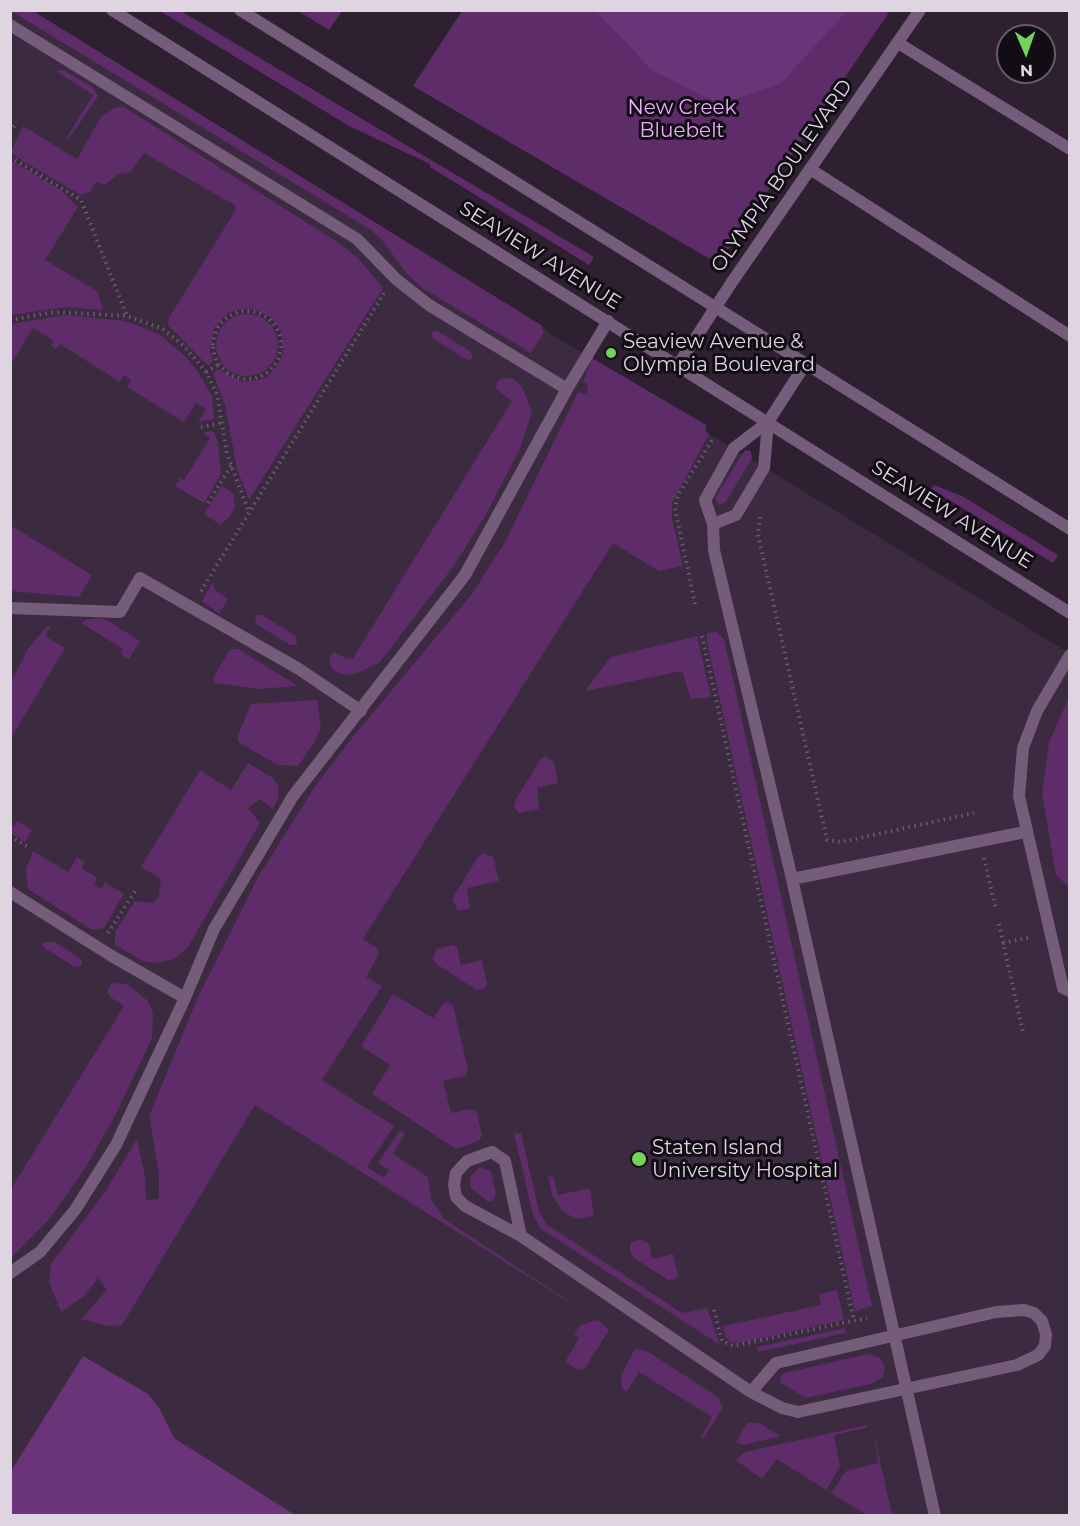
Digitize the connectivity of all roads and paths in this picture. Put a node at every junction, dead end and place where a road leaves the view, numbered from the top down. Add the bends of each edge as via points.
1 (112, 10) edge
2 (240, 10) edge
3 (920, 10) edge
4 (10, 25) edge
5 (898, 43) junction
6 (16, 122) dead end
7 (10, 132) edge
8 (1070, 149) edge
9 (10, 157) edge
10 (810, 170) junction
11 (394, 277) junction
12 (715, 306) junction
13 (127, 316) junction
14 (10, 320) edge
15 (608, 321) junction
16 (1070, 336) edge
17 (806, 363) junction
18 (219, 364) junction
19 (678, 365) junction
20 (206, 372) junction
21 (567, 388) junction
22 (768, 422) junction
23 (222, 423) junction
24 (201, 427) dead end
25 (231, 466) junction
26 (208, 502) dead end
27 (765, 509) dead end
28 (249, 513) junction
29 (712, 524) junction
30 (1070, 529) edge
31 (191, 607) junction
32 (10, 608) edge
33 (1070, 613) edge
34 (702, 636) dead end
35 (1070, 655) edge
36 (361, 711) junction
37 (974, 813) dead end
38 (1025, 832) junction
39 (10, 837) edge
40 (830, 841) junction
41 (28, 847) dead end
42 (832, 848) dead end
43 (982, 852) dead end
44 (792, 879) junction
45 (136, 888) dead end
46 (10, 892) edge
47 (996, 910) dead end
48 (999, 924) dead end
49 (1036, 936) dead end
50 (1003, 944) junction
51 (99, 947) junction
52 (1070, 991) edge
53 (185, 998) junction
54 (1023, 1032) dead end
55 (521, 1236) junction
56 (10, 1273) edge
57 (714, 1310) dead end
58 (867, 1318) dead end
59 (854, 1321) junction
60 (894, 1335) junction
61 (906, 1389) junction
62 (752, 1392) junction
63 (935, 1515) edge

1 - 15 street, SEAVIEW AVENUE
2 - 12 street
3 - 5 street, OLYMPIA BOULEVARD
4 - 11 street via 357,239
5 - 8 street
5 - 10 street, OLYMPIA BOULEVARD
6 - 7 path
9 - 13 path via 81,200
10 - 12 street, OLYMPIA BOULEVARD
10 - 16 street
11 - 21 street via 429,305
11 - 28 path
12 - 17 street
12 - 19 street, OLYMPIA BOULEVARD
13 - 14 path via 54,312
13 - 20 path via 163,329
15 - 19 street, SEAVIEW AVENUE
15 - 21 street
17 - 22 street
17 - 30 street
18 - 18 path via 239,378 264,375 280,354 277,329 257,312 227,317 217,328 213,343
18 - 20 path
19 - 22 street, SEAVIEW AVENUE
20 - 23 path via 217,394
21 - 36 street via 465,575
22 - 29 street via 764,468 736,515
22 - 29 street via 734,448 705,500
22 - 33 street, SEAVIEW AVENUE
23 - 24 path
23 - 25 path
25 - 26 path
25 - 28 path
27 - 40 path via 758,522 758,535 824,834
28 - 31 path
29 - 44 street via 714,550
31 - 32 street via 140,578 120,612
31 - 36 street via 299,669
34 - 59 path
35 - 38 street via 1037,711 1023,748 1019,796
36 - 53 street via 292,796 214,929
37 - 40 path via 841,842
38 - 44 street
38 - 52 street via 1063,988
39 - 41 path
40 - 42 path
43 - 47 path
44 - 60 street
45 - 51 path
46 - 51 street
48 - 50 path
49 - 50 path
50 - 54 path
51 - 53 street
53 - 56 street via 116,1145 75,1210 40,1252
55 - 55 street via 465,1206 456,1197 456,1173 467,1161 492,1152 505,1161
55 - 62 street
57 - 59 path via 722,1341 733,1347
58 - 59 path
60 - 61 street
60 - 61 street via 1010,1310 1034,1313 1046,1334 1045,1346 1030,1361
60 - 62 street via 776,1363
61 - 62 street via 798,1412
61 - 63 street

